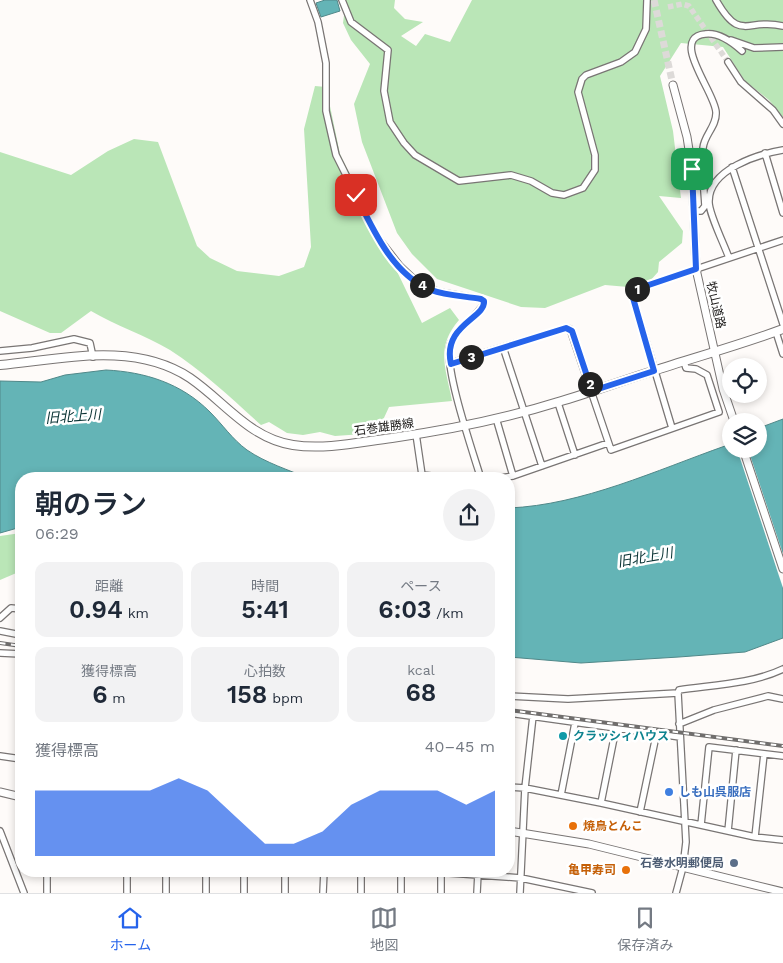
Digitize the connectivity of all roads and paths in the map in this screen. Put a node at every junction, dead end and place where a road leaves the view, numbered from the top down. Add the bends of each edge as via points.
1 (310, 0) edge
2 (342, 0) edge
3 (647, 0) edge
4 (716, 0) edge
5 (783, 26) edge
6 (731, 40) junction
7 (783, 47) edge
8 (742, 51) dead end
9 (728, 62) tunnel mouth
10 (673, 85) tunnel mouth
11 (783, 124) edge
12 (783, 150) edge
13 (765, 153) junction
14 (732, 167) junction
15 (693, 211) junction
16 (783, 213) edge
17 (783, 240) edge
18 (759, 249) junction
19 (729, 258) junction
20 (696, 269) junction
21 (783, 324) edge
22 (779, 331) edge
23 (503, 347) junction
24 (0, 351) edge
25 (715, 353) junction
26 (783, 354) edge
27 (93, 357) junction
28 (684, 362) junction
29 (451, 364) junction
30 (0, 365) edge
31 (654, 371) junction
32 (592, 391) junction
33 (558, 403) junction
34 (525, 412) junction
35 (731, 413) edge
36 (496, 418) junction
37 (465, 425) junction
38 (672, 428) junction
39 (416, 434) junction
40 (608, 443) junction
41 (575, 455) junction
42 (746, 458) edge
43 (542, 466) junction
44 (422, 472) edge
45 (479, 472) edge
46 (511, 472) edge
47 (515, 475) edge
48 (783, 569) edge
49 (15, 609) edge
50 (0, 618) edge
51 (0, 631) edge
52 (15, 634) edge
53 (0, 652) edge
54 (15, 653) edge
55 (783, 669) edge
56 (678, 693) junction
57 (515, 696) edge
58 (783, 699) edge
59 (515, 714) edge
60 (533, 716) junction
61 (575, 723) junction
62 (679, 724) junction
63 (616, 728) junction
64 (656, 736) junction
65 (680, 737) junction
66 (736, 750) junction
67 (764, 754) junction
68 (0, 756) edge
69 (783, 756) edge
70 (15, 758) edge
71 (515, 787) edge
72 (525, 788) junction
73 (0, 792) edge
74 (561, 795) junction
75 (15, 796) edge
76 (601, 803) junction
77 (640, 812) junction
78 (685, 822) junction
79 (701, 825) junction
80 (0, 831) edge
81 (728, 831) junction
82 (515, 832) edge
83 (522, 833) junction
84 (783, 834) edge
85 (755, 837) junction
86 (783, 840) edge
87 (683, 867) junction
88 (15, 870) edge
89 (18, 877) edge
90 (47, 877) edge
91 (127, 877) edge
92 (166, 877) edge
93 (206, 877) edge
94 (244, 877) edge
95 (285, 877) edge
96 (324, 877) edge
97 (361, 877) edge
98 (401, 877) edge
99 (441, 877) edge
100 (478, 877) edge
101 (512, 877) edge
102 (521, 878) junction
103 (783, 892) edge
104 (24, 893) edge
105 (47, 893) edge
106 (127, 893) edge
107 (166, 893) edge
108 (206, 893) edge
109 (244, 893) edge
110 (285, 893) edge
111 (323, 893) edge
112 (361, 893) edge
113 (401, 893) edge
114 (440, 893) edge
115 (478, 893) edge
116 (520, 893) edge
117 (591, 893) edge
118 (676, 893) edge

1 - 29 street via 326,63 326,111 336,155 376,236 418,283 439,292 484,301 482,308 455,334 450,345
2 - 3 street via 351,22 388,50 384,91 390,122 415,155 459,181 517,176 531,180 552,193 564,195 583,188 595,170 595,155 578,92 579,85 586,75 621,62 634,52 646,29
4 - 5 street via 725,16 738,26
6 - 7 street via 754,48
6 - 8 street
6 - 15 street via 706,33 694,39 690,49 716,113 703,148 705,206 702,211
9 - 11 street via 741,82 773,110
10 - 15 street, 牧山道路 via 687,137
12 - 13 street
13 - 14 street
13 - 16 street
14 - 18 street
14 - 19 street via 711,190 708,201
15 - 20 street, 牧山道路
17 - 18 street
18 - 19 street
18 - 21 street
19 - 20 street
20 - 25 street, 牧山道路
20 - 31 street via 631,291
22 - 25 main road, 石巻雄勝線
22 - 26 street
23 - 29 street
23 - 32 street via 570,329
23 - 34 street
24 - 27 street via 77,339 90,343
25 - 28 main road, 石巻雄勝線
25 - 35 street, 牧山道路
27 - 30 main road, 石巻雄勝線
27 - 39 main road, 石巻雄勝線 via 130,356 160,363 199,385 250,428 291,445 333,445
28 - 31 main road, 石巻雄勝線
28 - 38 street via 686,368 707,375 719,412
29 - 37 street
31 - 32 main road, 石巻雄勝線
31 - 38 street
32 - 33 main road, 石巻雄勝線
32 - 40 street
33 - 34 main road, 石巻雄勝線
33 - 41 street
34 - 36 main road, 石巻雄勝線
34 - 43 street
36 - 37 main road, 石巻雄勝線
36 - 46 street
37 - 39 main road, 石巻雄勝線
37 - 45 street
38 - 40 street via 611,450
39 - 44 street
40 - 41 street
41 - 43 street
42 - 48 street
43 - 47 street
49 - 50 street via 11,608
51 - 52 street
53 - 54 street
55 - 56 street via 727,684 679,690
56 - 57 street via 568,700
56 - 62 street
58 - 62 street via 768,696 714,710
59 - 60 street
60 - 61 street
60 - 72 street
61 - 63 street
61 - 74 street
62 - 65 street
63 - 64 street
63 - 76 street
64 - 65 street
64 - 77 street
65 - 78 street
66 - 67 street
66 - 79 street via 709,747
66 - 81 street
67 - 69 street
67 - 85 street
68 - 70 street
71 - 72 street
72 - 74 street
72 - 83 street
73 - 75 street
74 - 76 street
76 - 77 street
77 - 78 street
78 - 79 street
78 - 87 street
79 - 81 street
80 - 88 street
81 - 85 street
82 - 83 street
83 - 87 street via 589,844
83 - 102 street
84 - 86 street
85 - 86 street
87 - 103 street
87 - 118 street
89 - 104 street
90 - 105 street
91 - 106 street
92 - 107 street
93 - 108 street
94 - 109 street
95 - 110 street
96 - 111 street
97 - 112 street
98 - 113 street
99 - 114 street
100 - 115 street
101 - 102 street
102 - 116 street
102 - 117 street

